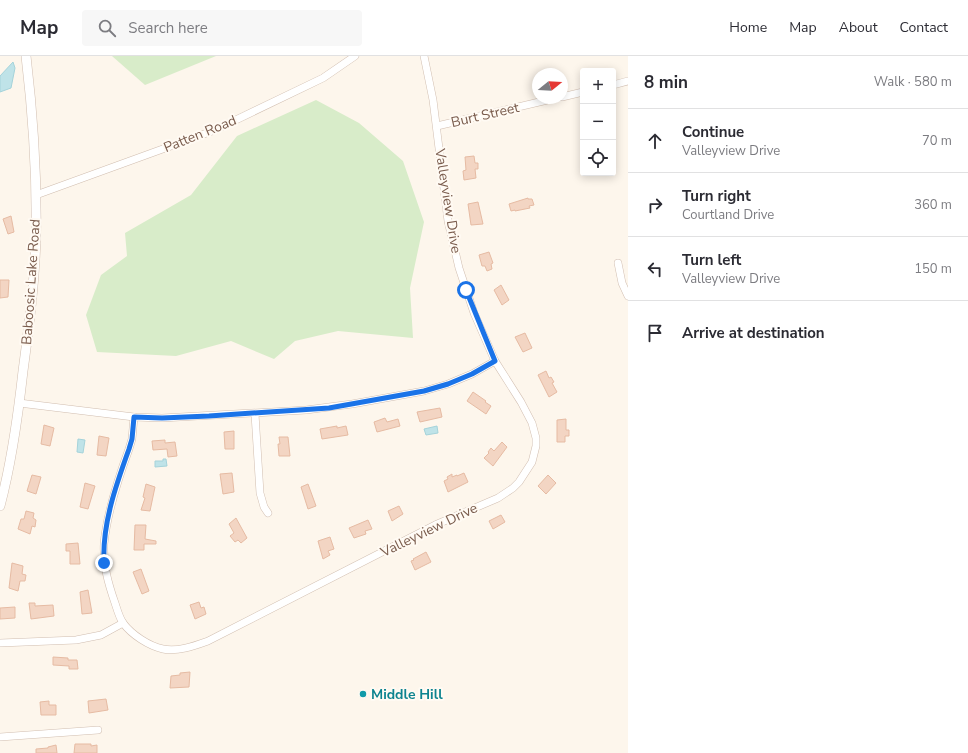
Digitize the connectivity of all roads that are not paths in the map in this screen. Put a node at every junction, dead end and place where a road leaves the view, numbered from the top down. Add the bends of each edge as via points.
1 (26, 56) edge
2 (355, 56) edge
3 (424, 56) edge
4 (628, 81) edge
5 (616, 83) edge
6 (580, 93) edge
7 (568, 96) edge
8 (532, 104) edge
9 (437, 126) junction
10 (36, 195) junction
11 (618, 263) dead end
12 (628, 296) edge
13 (495, 361) junction
14 (19, 403) junction
15 (255, 414) junction
16 (134, 417) junction
17 (0, 506) edge
18 (268, 513) dead end
19 (123, 623) junction
20 (0, 643) edge
21 (98, 730) dead end
22 (0, 737) edge

1 - 10 street, Baboosic Lake Road
2 - 10 street, Patten Road via 323,78 215,130
3 - 9 street, Valleyview Drive
4 - 5 street
6 - 7 street
8 - 9 street, Burt Street
9 - 13 street, Valleyview Drive via 444,197 453,245 466,290
10 - 14 street, Baboosic Lake Road via 34,270
11 - 12 street
13 - 15 street via 472,374 424,391 329,408
13 - 19 street, Valleyview Drive via 521,402 532,423 536,438 535,454 529,469 506,493 435,526 208,642 174,650 155,647 132,633
14 - 16 street
14 - 17 street, Baboosic Lake Road via 13,447
15 - 16 street
15 - 18 street via 260,493
16 - 19 street, Valleyview Drive via 132,439 108,518 104,542 110,590
19 - 20 street via 101,635 76,640
21 - 22 street

